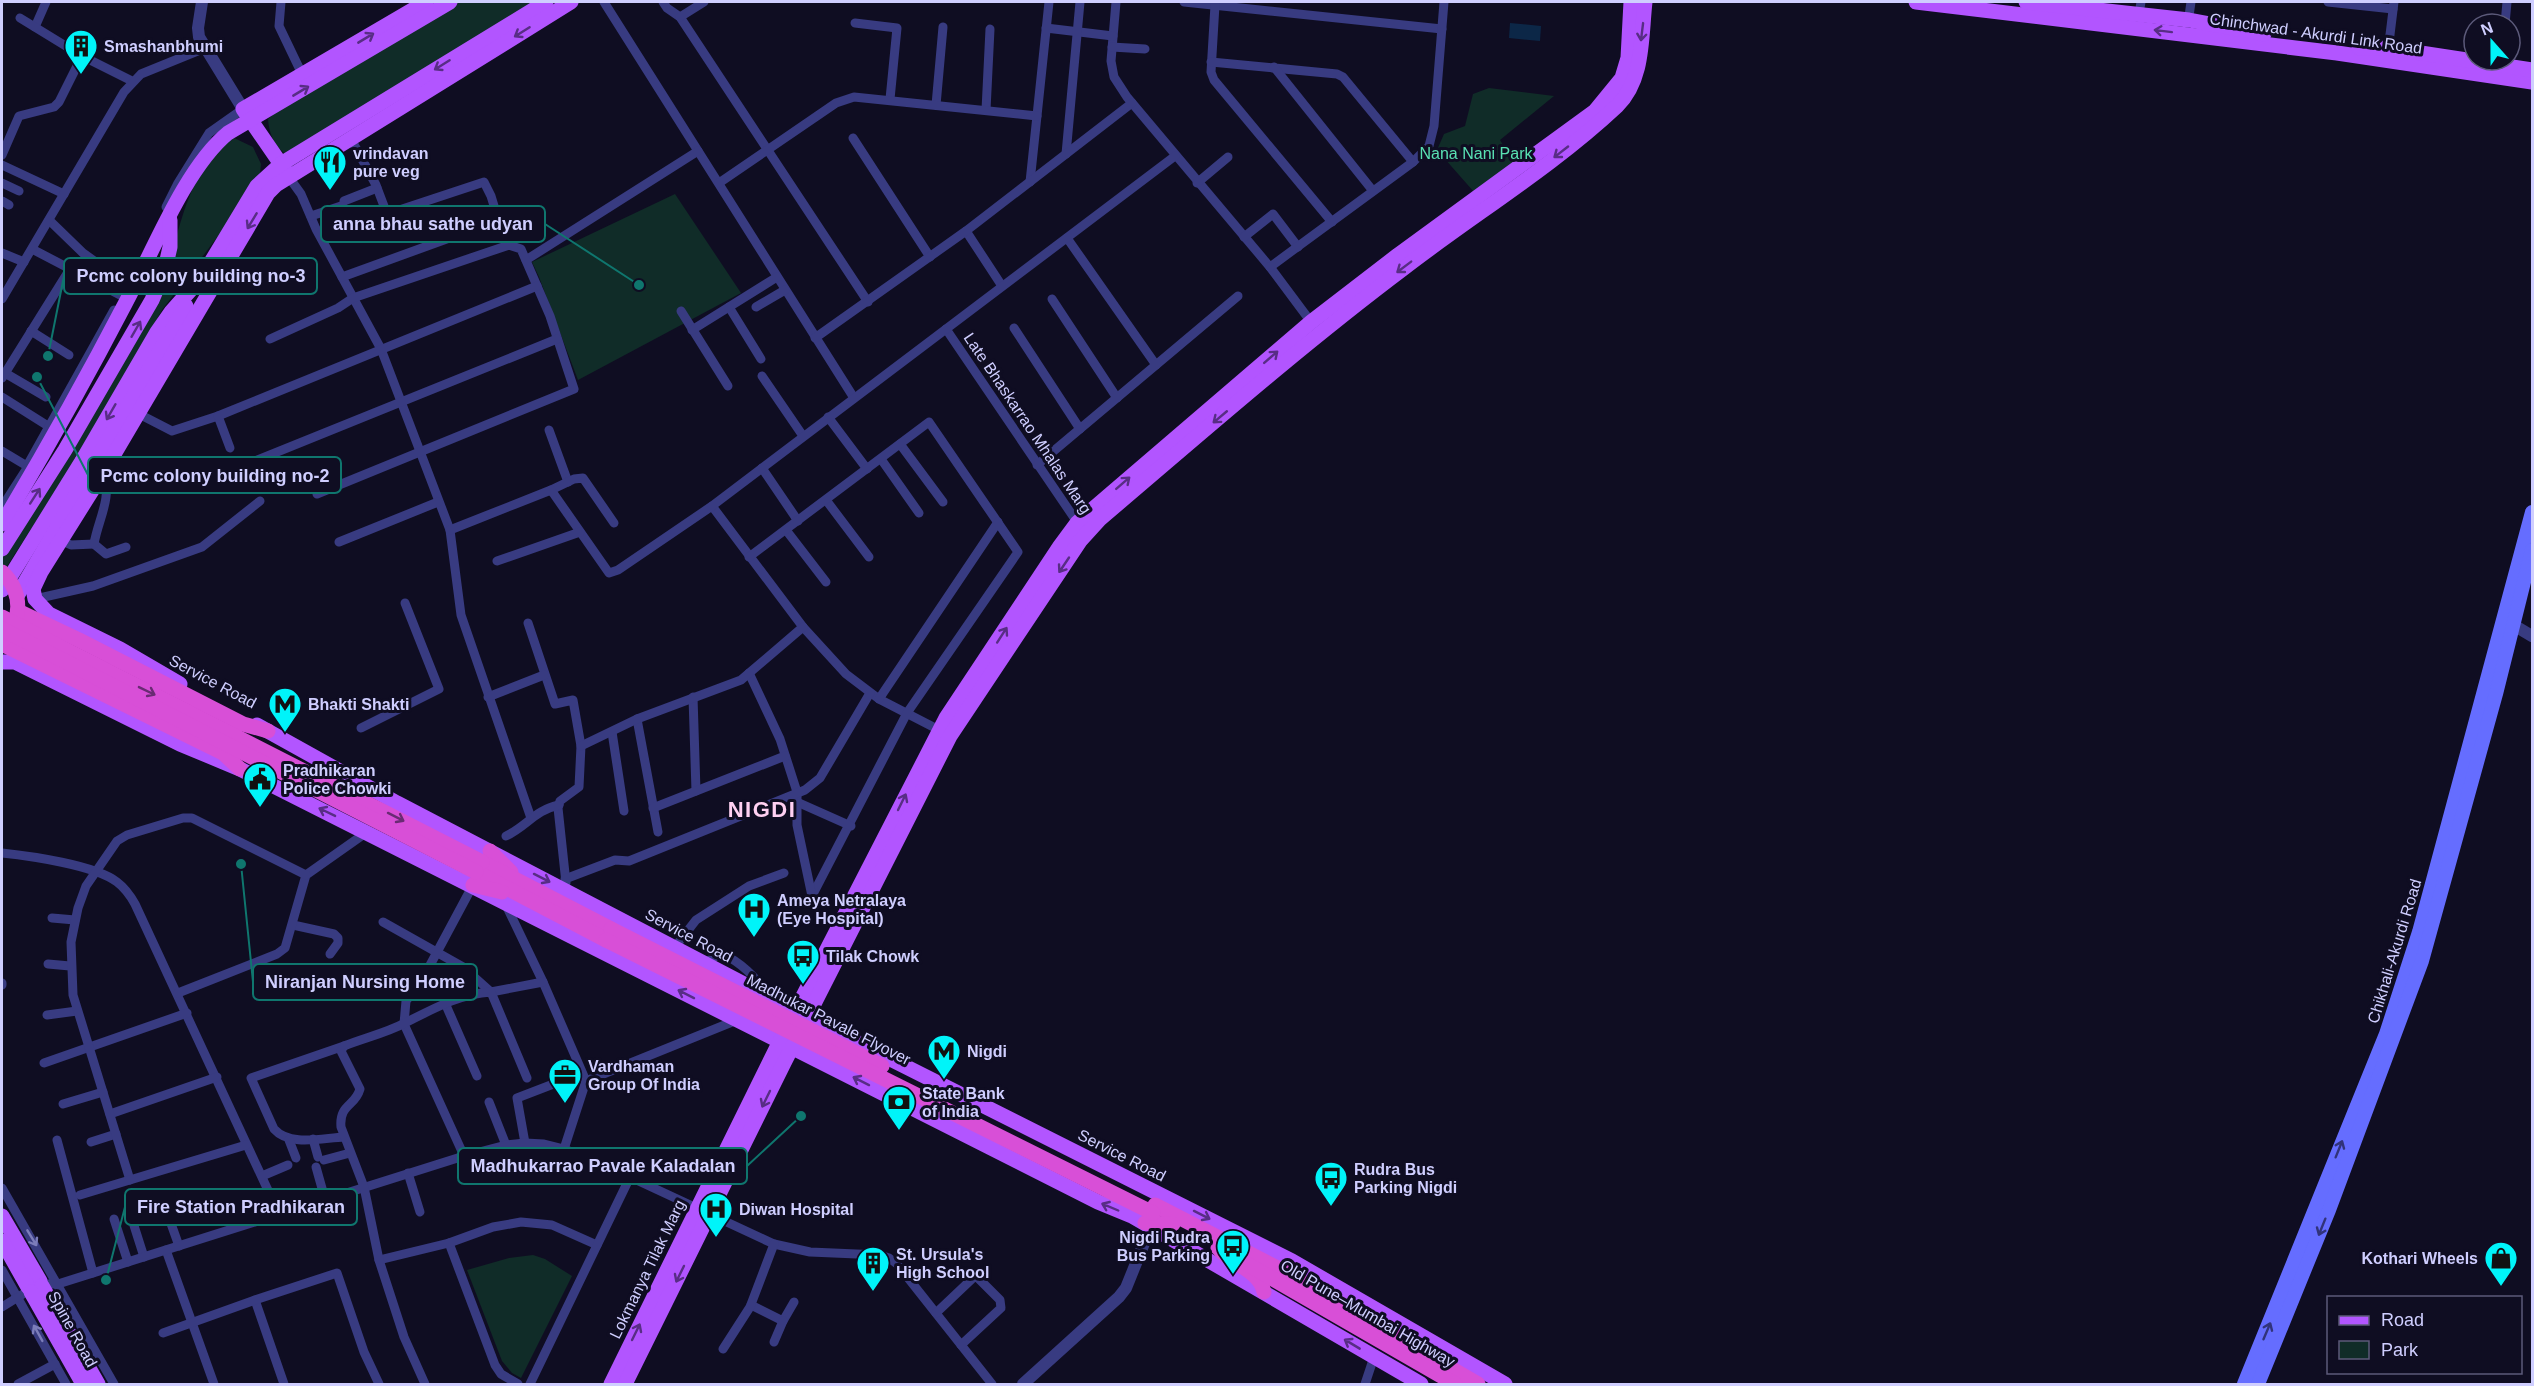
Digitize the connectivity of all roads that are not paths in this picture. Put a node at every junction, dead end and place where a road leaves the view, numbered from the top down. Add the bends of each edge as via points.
1 (46, 2) edge
2 (202, 2) edge
3 (281, 2) edge
4 (426, 2) edge
5 (450, 2) edge
6 (546, 2) edge
7 (571, 2) edge
8 (604, 2) edge
9 (663, 2) edge
10 (704, 2) edge
11 (1049, 2) edge
12 (1080, 2) edge
13 (1116, 2) edge
14 (1184, 2) edge
15 (1444, 2) edge
16 (1632, 2) edge
17 (1646, 2) edge
18 (1916, 2) edge
19 (2026, 2) edge
20 (2191, 2) edge
21 (2328, 2) edge
22 (2344, 2) edge
23 (2053, 3) edge
24 (1215, 5) junction
25 (2394, 5) edge
26 (2005, 7) edge
27 (2140, 8) edge
28 (2100, 12) edge
29 (680, 17) junction
30 (20, 18) dead end
31 (855, 23) dead end
32 (35, 27) junction
33 (943, 27) dead end
34 (2188, 27) junction
35 (1046, 28) junction
36 (990, 29) dead end
37 (1442, 29) junction
38 (1078, 31) junction
39 (1113, 36) junction
40 (1112, 47) junction
41 (204, 48) junction
42 (1145, 49) dead end
43 (2387, 54) junction
44 (82, 56) junction
45 (1211, 62) junction
46 (1274, 67) junction
47 (2532, 70) edge
48 (302, 74) junction
49 (132, 81) junction
50 (2532, 82) edge
51 (890, 99) junction
52 (1132, 103) junction
53 (936, 105) junction
54 (986, 110) junction
55 (247, 115) junction
56 (1037, 116) junction
57 (854, 138) dead end
58 (351, 139) junction
59 (767, 150) junction
60 (698, 151) junction
61 (1066, 154) junction
62 (2, 155) edge
63 (1175, 156) junction
64 (1228, 157) dead end
65 (1413, 162) junction
66 (2, 165) edge
67 (285, 170) junction
68 (1030, 182) junction
69 (2, 183) edge
70 (719, 183) junction
71 (1197, 183) junction
72 (377, 188) junction
73 (19, 191) dead end
74 (1373, 191) junction
75 (64, 194) junction
76 (344, 201) dead end
77 (387, 214) junction
78 (170, 216) junction
79 (310, 216) junction
80 (49, 219) junction
81 (499, 220) junction
82 (1332, 222) junction
83 (966, 231) junction
84 (1244, 237) junction
85 (1067, 238) junction
86 (506, 245) junction
87 (1298, 247) junction
88 (32, 249) junction
89 (2, 253) edge
90 (930, 257) junction
91 (526, 260) junction
92 (24, 262) junction
93 (1270, 267) junction
94 (70, 269) junction
95 (342, 277) junction
96 (777, 277) junction
97 (202, 278) junction
98 (128, 285) junction
99 (537, 286) junction
100 (1002, 286) junction
101 (785, 290) junction
102 (122, 296) junction
103 (1238, 296) dead end
104 (353, 298) junction
105 (2, 299) edge
106 (1052, 299) dead end
107 (868, 302) junction
108 (729, 307) junction
109 (756, 307) dead end
110 (681, 311) dead end
111 (1014, 328) dead end
112 (1315, 328) junction
113 (946, 329) junction
114 (692, 330) junction
115 (31, 331) junction
116 (815, 338) junction
117 (270, 339) dead end
118 (557, 339) junction
119 (381, 350) junction
120 (69, 355) dead end
121 (761, 358) dead end
122 (1156, 365) junction
123 (3, 376) edge
124 (762, 376) dead end
125 (728, 386) dead end
126 (2, 397) edge
127 (46, 397) dead end
128 (854, 398) junction
129 (1117, 398) junction
130 (401, 402) junction
131 (137, 413) junction
132 (218, 416) junction
133 (828, 417) junction
134 (48, 426) junction
135 (1080, 429) junction
136 (549, 430) dead end
137 (803, 436) junction
138 (900, 444) junction
139 (230, 448) dead end
140 (2, 451) edge
141 (419, 453) junction
142 (880, 459) junction
143 (250, 463) dead end
144 (1037, 465) junction
145 (32, 466) junction
146 (762, 468) junction
147 (867, 469) junction
148 (103, 473) junction
149 (568, 482) junction
150 (551, 490) junction
151 (317, 494) dead end
152 (826, 500) junction
153 (260, 501) dead end
154 (438, 502) junction
155 (943, 502) dead end
156 (712, 506) junction
157 (2, 507) edge
158 (2532, 512) edge
159 (919, 513) dead end
160 (798, 521) junction
161 (998, 522) junction
162 (614, 523) dead end
163 (2, 524) edge
164 (1082, 528) junction
165 (450, 530) junction
166 (786, 530) junction
167 (580, 532) junction
168 (62, 541) junction
169 (339, 542) dead end
170 (94, 544) junction
171 (126, 547) dead end
172 (2, 549) edge
173 (2532, 550) edge
174 (749, 557) junction
175 (869, 557) dead end
176 (496, 561) dead end
177 (2, 572) edge
178 (826, 582) dead end
179 (2, 590) edge
180 (35, 599) junction
181 (405, 603) dead end
182 (18, 604) junction
183 (2, 617) edge
184 (2509, 622) junction
185 (528, 623) dead end
186 (803, 627) junction
187 (2, 629) edge
188 (2532, 636) edge
189 (2, 643) edge
190 (2, 662) edge
191 (749, 673) junction
192 (544, 675) junction
193 (870, 693) junction
194 (489, 697) junction
195 (693, 697) junction
196 (879, 699) junction
197 (908, 713) junction
198 (637, 720) junction
199 (361, 728) dead end
200 (268, 731) junction
201 (612, 732) junction
202 (945, 733) junction
203 (581, 746) junction
204 (785, 756) junction
205 (240, 769) junction
206 (696, 791) junction
207 (797, 797) junction
208 (559, 805) junction
209 (653, 808) junction
210 (624, 811) dead end
211 (531, 818) junction
212 (850, 826) junction
213 (367, 832) junction
214 (658, 832) dead end
215 (506, 836) dead end
216 (2, 853) edge
217 (480, 867) junction
218 (95, 870) junction
219 (784, 873) dead end
220 (306, 875) junction
221 (566, 885) junction
222 (522, 890) junction
223 (504, 901) junction
224 (52, 918) dead end
225 (75, 920) junction
226 (383, 922) dead end
227 (293, 925) junction
228 (675, 947) junction
229 (438, 951) junction
230 (330, 954) dead end
231 (2416, 960) junction
232 (48, 964) dead end
233 (70, 966) junction
234 (543, 982) junction
235 (491, 992) junction
236 (178, 993) junction
237 (445, 1003) junction
238 (78, 1011) junction
239 (187, 1013) junction
240 (801, 1014) junction
241 (47, 1015) dead end
242 (737, 1020) junction
243 (404, 1024) junction
244 (786, 1044) junction
245 (344, 1046) junction
246 (88, 1048) junction
247 (44, 1063) dead end
248 (477, 1076) dead end
249 (216, 1077) junction
250 (584, 1077) junction
251 (527, 1078) dead end
252 (103, 1092) junction
253 (489, 1102) dead end
254 (63, 1104) dead end
255 (110, 1114) junction
256 (116, 1134) junction
257 (344, 1137) junction
258 (313, 1139) junction
259 (57, 1140) dead end
260 (289, 1140) junction
261 (92, 1142) dead end
262 (525, 1143) junction
263 (246, 1145) junction
264 (506, 1145) junction
265 (564, 1149) junction
266 (350, 1153) junction
267 (464, 1156) junction
268 (296, 1158) dead end
269 (288, 1165) dead end
270 (316, 1167) dead end
271 (408, 1173) junction
272 (262, 1176) junction
273 (630, 1177) junction
274 (130, 1180) junction
275 (364, 1187) junction
276 (2, 1188) edge
277 (80, 1195) dead end
278 (325, 1199) junction
279 (164, 1204) dead end
280 (420, 1212) dead end
281 (703, 1212) junction
282 (130, 1214) dead end
283 (279, 1214) junction
284 (2, 1216) edge
285 (1151, 1217) junction
286 (114, 1219) dead end
287 (2, 1241) edge
288 (449, 1243) junction
289 (774, 1244) junction
290 (597, 1245) junction
291 (179, 1246) junction
292 (1218, 1248) junction
293 (166, 1250) junction
294 (144, 1257) junction
295 (379, 1260) junction
296 (128, 1262) junction
297 (1290, 1267) junction
298 (2, 1270) edge
299 (1263, 1272) joint
300 (93, 1273) junction
301 (58, 1284) junction
302 (33, 1288) junction
303 (1264, 1292) junction
304 (255, 1300) junction
305 (794, 1302) dead end
306 (751, 1305) junction
307 (2, 1307) edge
308 (936, 1313) junction
309 (193, 1322) junction
310 (783, 1322) junction
311 (163, 1334) dead end
312 (774, 1342) dead end
313 (961, 1345) junction
314 (723, 1349) dead end
315 (1374, 1357) junction
316 (55, 1364) junction
317 (618, 1383) edge
318 (18, 1384) edge
319 (66, 1384) edge
320 (83, 1384) edge
321 (98, 1384) edge
322 (114, 1384) edge
323 (214, 1384) edge
324 (284, 1384) edge
325 (378, 1384) edge
326 (424, 1384) edge
327 (518, 1384) edge
328 (530, 1384) edge
329 (992, 1384) edge
330 (1023, 1384) edge
331 (1365, 1384) edge
332 (1421, 1384) edge
333 (1455, 1384) edge
334 (1478, 1384) edge
335 (1504, 1384) edge
336 (2244, 1384) edge
337 (2258, 1384) edge

1 - 32 street
2 - 41 street via 198,28
3 - 48 street via 279,26
48 -> 4 main road
55 -> 5 main road
6 -> 67 main road
7 -> 58 main road
8 - 60 street
9 - 29 street
10 - 29 street
11 - 35 street
12 - 38 street
13 - 39 street
14 - 24 street
15 - 37 street
16 - 112 main road via 1628,58 1622,78 1595,111 1398,255
17 -> 112 main road via 1634,84 1627,96 1541,167
18 - 26 main road, Chinchwad - Akurdi Link Road
19 - 23 main road, Chinchwad - Akurdi Link Road
20 - 34 street
21 - 22 street
22 - 25 street
23 - 28 main road, Chinchwad - Akurdi Link Road
24 - 37 street
24 - 45 street
25 - 43 street
26 - 28 main road, Chinchwad - Akurdi Link Road
27 - 28 main road, Chinchwad - Akurdi Link Road
27 - 34 main road, Chinchwad - Akurdi Link Road
34 -> 28 main road, Chinchwad - Akurdi Link Road
29 - 59 street
30 - 32 street
31 - 51 street via 897,28
32 - 44 street
33 - 53 street
34 - 43 main road, Chinchwad - Akurdi Link Road
35 - 38 street
35 - 56 street
36 - 54 street
37 - 65 street via 1432,135 1429,146
38 - 39 street
38 - 61 street
39 - 40 street
40 - 42 street
40 - 52 street via 1114,77
41 - 49 street
41 - 55 street
43 - 47 main road, Chinchwad - Akurdi Link Road
43 - 50 main road, Chinchwad - Akurdi Link Road
44 - 49 street
44 - 62 street via 54,107 19,116
45 - 46 street
45 - 82 street via 1214,80
46 - 65 street via 1343,77
46 - 74 street
48 - 55 main road
49 - 75 street
51 - 53 street
51 - 59 street via 845,99
52 - 61 street
52 - 63 street
53 - 54 street
54 - 56 street
55 - 67 main road
55 - 78 main road via 214,144
55 - 98 street via 217,126 201,144
56 - 68 street
57 - 90 street
58 - 67 main road
58 - 72 street
59 - 70 street
59 - 107 street
60 - 70 street
60 - 91 street
61 - 68 street
63 - 71 street
63 - 85 street
64 - 71 street
65 - 74 street
66 - 75 street
67 - 79 street
67 - 97 main road via 257,186
67 -> 131 main road
68 - 83 street
69 - 73 street
70 - 96 street
71 - 84 street
72 - 76 street
72 - 77 street
74 - 82 street
75 - 80 street
77 - 79 street via 354,224 341,206
77 - 81 street via 484,182
78 - 145 main road via 87,378
172 -> 78 main road via 152,300 170,247
79 - 95 street
80 - 88 street
80 - 98 street via 83,254
81 - 86 street
81 - 95 street
82 - 87 street
83 - 90 street
83 - 100 street
84 - 87 street via 1274,214
84 - 93 street
85 - 100 street
85 - 122 street
86 - 91 street via 521,249
86 - 104 street
87 - 93 street
88 - 92 street
88 - 94 street
89 - 92 street
90 - 107 street
91 - 99 street
92 - 105 street
93 - 112 street
94 - 102 street
94 - 115 street
95 - 104 street
96 - 101 street
96 - 108 street
97 -> 179 main road via 157,332
97 - 182 main road
98 - 102 street
99 - 118 street
99 - 119 street
100 - 113 street
101 - 109 street
101 - 116 street
102 - 134 street
103 - 122 street
104 - 117 street
104 - 119 street
106 - 129 street
107 - 116 street
108 - 114 street
108 - 121 street
110 - 114 street
111 - 135 street
112 - 164 main road, Lokmanya Tilak Marg via 1100,519
113 - 128 street
113 - 144 street, Late Bhaskarrao Mhalas Marg
114 - 125 street
115 - 120 street
115 - 123 street
116 - 128 street
118 - 130 street
118 - 141 street via 574,389
119 - 130 street
119 - 132 street
122 - 129 street
123 - 127 street
124 - 137 street
126 - 134 street
128 - 133 street
129 - 135 street
130 - 141 street
130 - 143 street
131 - 132 street via 172,431
131 - 148 main road
132 - 139 street
133 - 137 street
133 - 147 street
134 - 145 street
135 - 144 street
136 - 149 street
137 - 146 street
138 - 142 street
138 - 155 street
138 - 161 street via 929,422
140 - 145 street
141 - 151 street
141 - 154 street
142 - 147 street
142 - 159 street
144 - 164 street, Late Bhaskarrao Mhalas Marg
145 - 157 street
145 - 163 main road
146 - 156 street
146 - 160 street
147 - 152 street
148 - 168 main road
148 - 170 street via 108,485 107,499
149 - 150 street
149 - 162 street via 583,478
150 - 165 street
150 - 167 street
152 - 160 street
152 - 175 street
153 - 180 street via 202,547 93,586
154 - 165 street
154 - 169 street
156 - 167 street via 609,573
156 - 174 street
158 - 184 main road, Chikhali-Akurdi Road
160 - 166 street
161 - 196 street
161 - 197 street via 1017,552
164 - 202 main road, Lokmanya Tilak Marg
165 - 194 street via 461,615
166 - 174 street
166 - 178 street
167 - 176 street
168 - 170 street via 71,545
168 - 180 main road via 33,589
170 - 171 street via 106,554
173 - 184 main road, Chikhali-Akurdi Road
174 - 186 street
177 - 182 highway, bridge via 12,584
180 - 200 main road, Service Road via 49,614
181 - 199 street via 439,689
182 - 189 highway, bridge via 15,624
182 - 200 highway via 243,724
183 -> 217 highway, bridge
184 - 188 street
184 - 231 main road, Chikhali-Akurdi Road via 2419,932
185 - 192 street
186 - 191 street
186 - 193 street via 846,674
187 - 217 highway, bridge
189 - 205 highway via 223,753
190 - 205 main road via 15,662 180,744
191 - 195 street via 741,680
191 - 204 street
192 - 194 street
192 - 203 street via 555,704 573,700
193 - 196 street
193 - 207 street via 820,778
194 - 211 street
195 - 198 street
195 - 206 street
196 - 197 street
197 - 202 street
197 - 212 street
198 - 201 street
198 - 209 street
200 - 217 main road, Service Road via 397,803
201 - 203 street
201 - 210 street
202 - 240 main road, Lokmanya Tilak Marg
203 - 208 street via 579,787
204 - 206 street
204 - 207 street
213 -> 205 main road
206 - 209 street
207 - 212 street
207 - 212 street via 801,848 812,896
207 - 221 street via 629,861 615,860
208 - 211 street via 544,808
208 - 221 street
209 - 214 street
211 - 215 street
213 - 217 main road
213 - 220 street
216 - 218 street
217 -> 221 main road, Service Road
217 - 222 highway
217 - 222 highway
217 - 223 main road
217 - 229 street
218 - 220 street via 117,841 128,835 192,818
218 - 225 street
218 - 236 street via 115,880 135,903
219 - 228 street via 749,886 696,920
220 - 227 street
221 - 228 main road, Service Road
222 - 285 highway, Madhukar Pavale Flyover, bridge
223 - 234 street
242 -> 223 main road
224 - 225 street
225 - 233 street
226 - 229 street
227 - 230 street via 334,934 338,943
227 - 236 street via 285,948 276,954
228 - 240 main road, Service Road
229 - 235 street via 476,976
229 - 243 street via 406,1001
336 -> 231 main road, Chikhali-Akurdi Road
231 -> 337 main road, Chikhali-Akurdi Road via 2329,1210
232 - 233 street
233 - 238 street
234 - 235 street
234 - 250 street
235 - 237 street
235 - 251 street
236 - 239 street
237 - 243 street
237 - 248 street
238 - 241 street
238 - 246 street
239 - 246 street
239 - 249 street
240 - 244 main road, Lokmanya Tilak Marg
240 -> 297 main road, Service Road
242 - 244 main road
242 - 250 street
243 - 245 street
243 - 267 street
244 - 281 main road, Lokmanya Tilak Marg
285 -> 244 main road via 1098,1202
245 - 257 street via 342,1054 360,1089 343,1109 340,1118
245 - 260 street via 251,1078 274,1129
246 - 247 street
246 - 252 street
249 - 255 street
249 - 263 street
250 - 262 street via 516,1098
250 - 265 street
252 - 254 street
252 - 255 street
253 - 264 street
255 - 256 street
256 - 261 street
256 - 274 street
257 - 258 street
257 - 266 street
258 - 260 street
258 - 266 street via 321,1159
259 - 300 street
260 - 268 street
262 - 264 street
262 - 265 street
263 - 272 street
263 - 274 street
264 - 267 street
265 - 273 street
266 - 275 street
267 - 271 street
269 - 272 street
270 - 278 street
271 - 275 street
271 - 280 street
272 - 283 street
273 - 281 street
273 - 290 street
274 - 277 street
275 - 278 street
275 - 295 street
276 -> 301 street
278 - 283 street
279 - 291 street
281 - 289 street
281 - 317 main road, Lokmanya Tilak Marg
282 - 294 street
283 - 291 street
284 - 302 main road
285 - 292 highway, Madhukar Pavale Flyover
285 - 297 highway, Madhukar Pavale Flyover
285 - 303 main road
285 - 330 street via 1126,1288
286 - 296 street
287 - 302 main road
288 - 290 street via 493,1227 538,1222
288 - 295 street
288 - 327 street via 495,1365 501,1374
289 - 306 street
289 - 308 street via 810,1252 889,1258
290 - 328 street
291 - 293 street
292 - 299 highway, Madhukar Pavale Flyover
292 - 303 highway via 1263,1283
293 - 294 street
293 - 309 street
294 - 296 street
295 - 326 street
296 - 300 street
297 - 334 highway, Old Pune–Mumbai Highway
297 - 335 main road, Service Road
298 - 302 street
299 - 333 highway, Old Pune–Mumbai Highway
300 - 301 street
301 - 302 street
301 - 322 street
302 - 307 street
316 -> 302 street
302 - 320 main road, Spine Road
302 - 321 main road
315 -> 303 main road
304 - 309 street
304 - 324 street
304 - 325 street via 337,1273
305 - 310 street
306 - 310 street
306 - 314 street
308 - 313 street
308 - 313 street via 974,1277 1000,1300 1001,1308
309 - 311 street
309 - 323 street
310 - 312 street
313 - 329 street
315 - 331 street
315 - 332 main road
316 - 318 street
316 - 319 street

